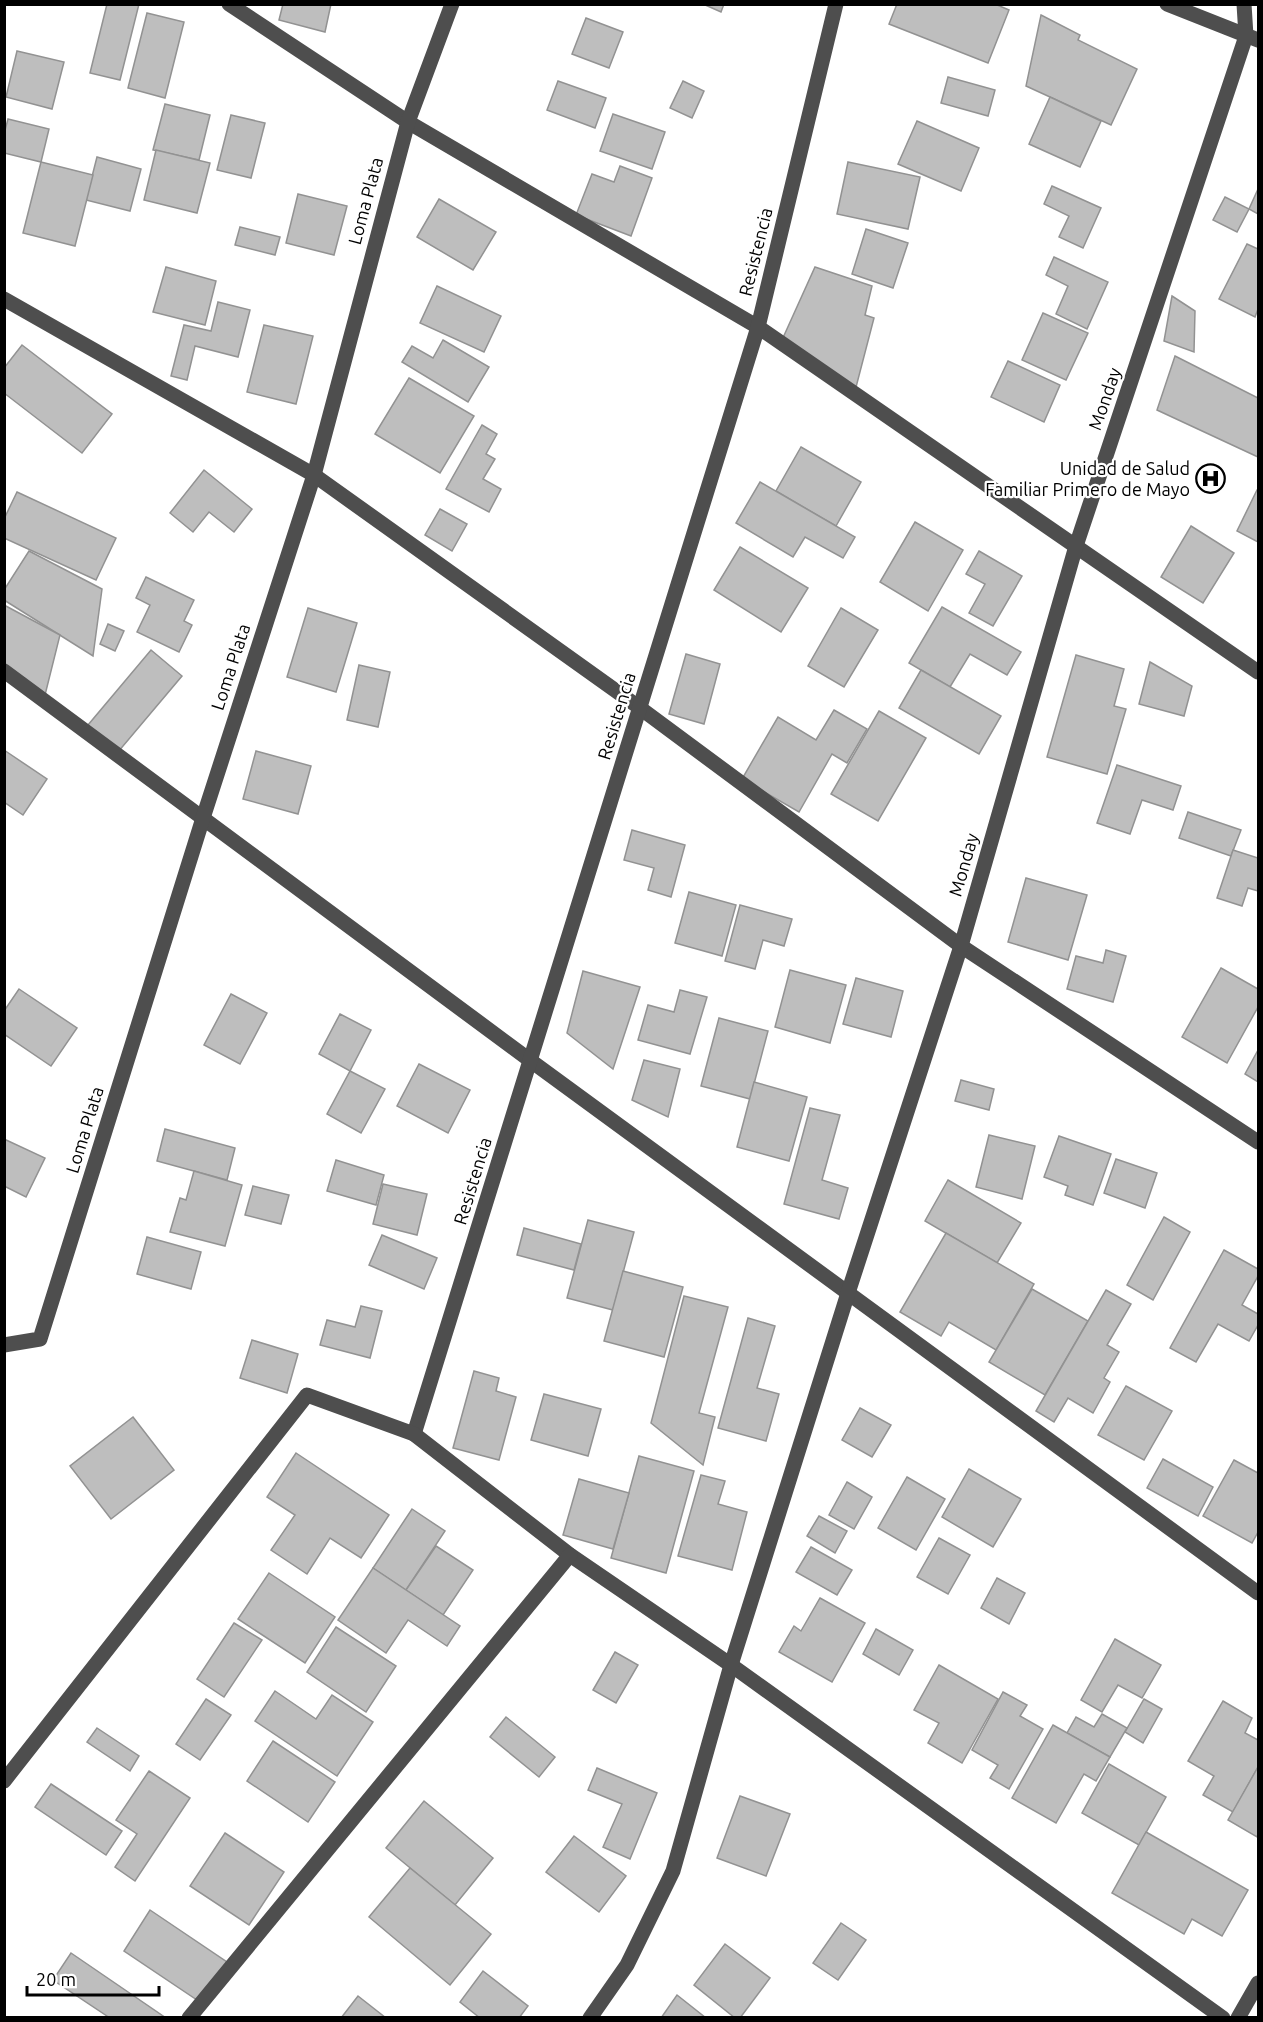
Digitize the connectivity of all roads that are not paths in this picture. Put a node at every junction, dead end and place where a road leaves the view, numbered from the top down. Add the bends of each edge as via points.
1 (229, 4) edge
2 (452, 4) edge
3 (836, 4) edge
4 (1167, 4) edge
5 (1244, 4) edge
6 (1252, 38) edge
7 (408, 122) junction
8 (4, 299) edge
9 (758, 327) junction
10 (314, 475) junction
11 (1076, 546) junction
12 (4, 671) edge
13 (1258, 672) edge
14 (640, 708) junction
15 (203, 818) junction
16 (962, 945) junction
17 (531, 1061) junction
18 (1258, 1142) edge
19 (848, 1293) junction
20 (4, 1345) edge
21 (414, 1434) junction
22 (570, 1555) junction
23 (1258, 1593) edge
24 (731, 1665) junction
25 (4, 1781) edge
26 (1258, 1983) edge
27 (189, 2018) edge
28 (590, 2018) edge
29 (1223, 2018) edge
30 (1238, 2018) edge

1 - 7 street
2 - 7 street, Loma Plata
3 - 9 street, Resistencia
4 - 6 street
5 - 6 street, Monday
6 - 11 street, Monday
7 - 9 street
7 - 10 street, Loma Plata
8 - 10 street
9 - 11 street
9 - 14 street, Resistencia
10 - 14 street
10 - 15 street, Loma Plata
11 - 13 street
11 - 16 street, Monday
12 - 15 street
14 - 16 street
14 - 17 street, Resistencia
15 - 17 street
15 - 20 street, Loma Plata via 40,1339
16 - 18 street
16 - 19 street, Monday
17 - 19 street
17 - 21 street, Resistencia
19 - 23 street
19 - 24 street, Monday
21 - 22 street
21 - 25 street via 307,1395
22 - 24 street
22 - 27 street
24 - 28 street, Monday via 674,1871 627,1965
24 - 29 street
26 - 30 street

